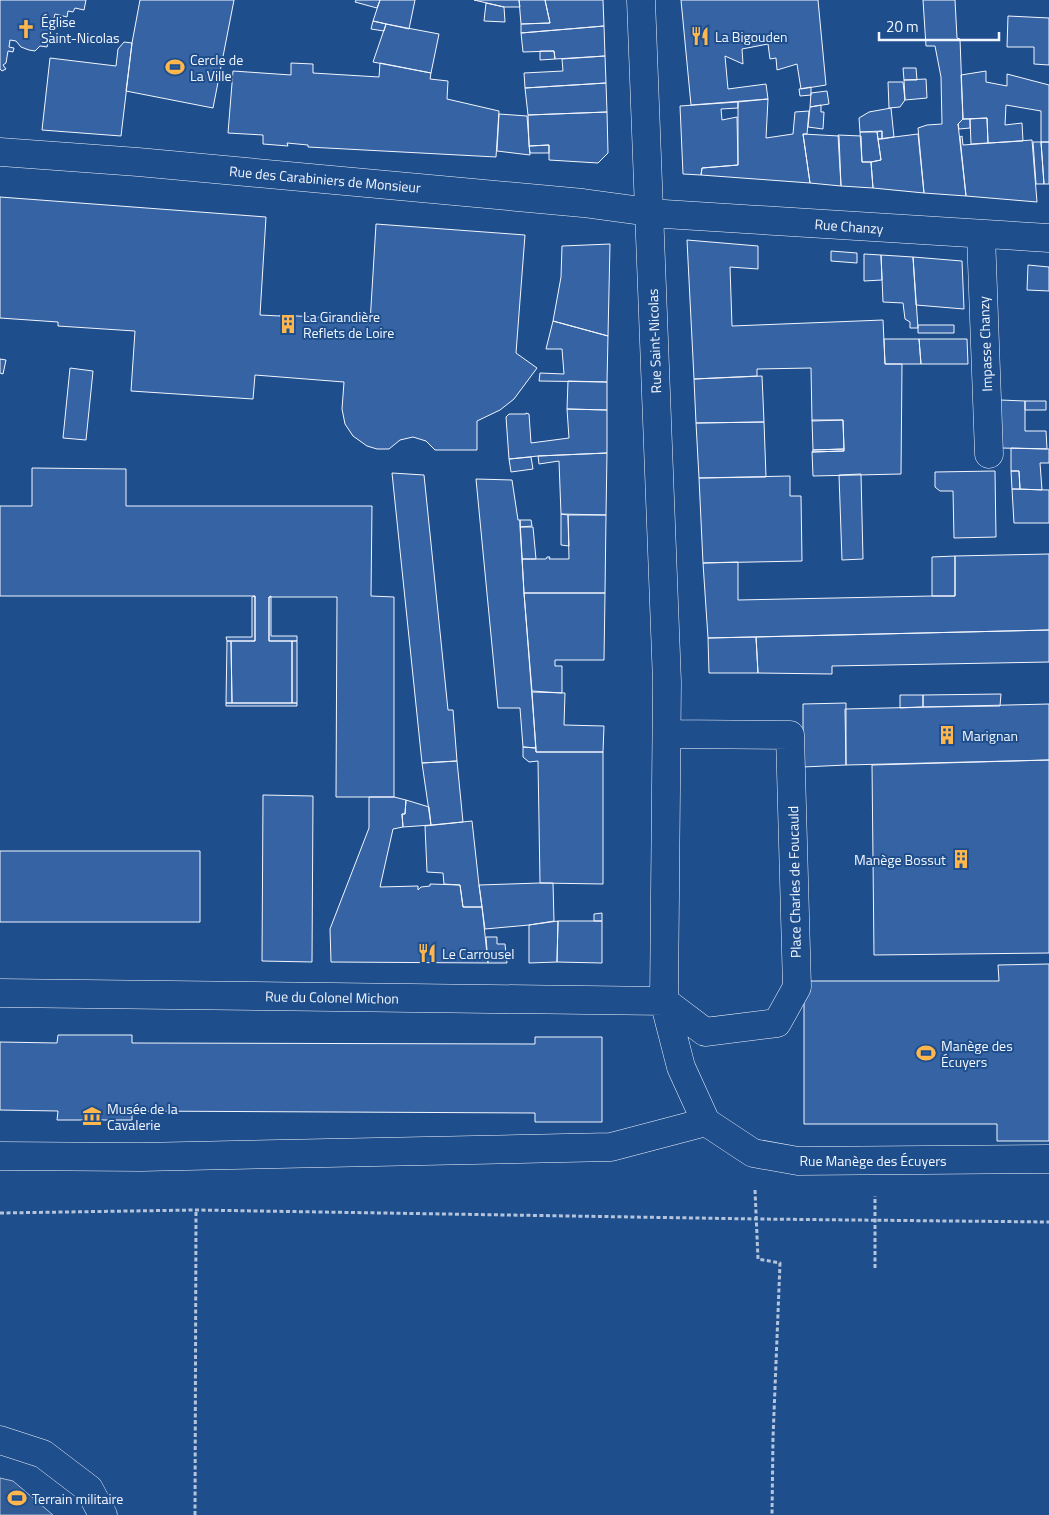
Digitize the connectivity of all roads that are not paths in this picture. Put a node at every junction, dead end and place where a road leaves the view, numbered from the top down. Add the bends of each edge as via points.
1 (641, 0) edge
2 (0, 152) edge
3 (649, 213) junction
4 (980, 235) junction
5 (1049, 238) edge
6 (989, 454) dead end
7 (667, 734) junction
8 (0, 993) edge
9 (664, 1001) junction
10 (706, 1122) junction
11 (0, 1156) edge
12 (1049, 1159) edge
13 (0, 1440) edge
14 (104, 1515) edge

1 - 3 street, Rue Saint-Nicolas
2 - 3 street, Rue des Carabiniers de Monsieur via 564,201
3 - 4 street, Rue Chanzy
3 - 7 street, Rue Saint-Nicolas
4 - 5 street, Rue Chanzy
4 - 6 street, Impasse Chanzy
7 - 9 street
7 - 9 street, Place Charles de Foucauld via 790,735 797,987 777,1023 706,1032
8 - 9 street, Rue du Colonel Michon
9 - 10 street via 681,1067
10 - 11 street via 611,1147 141,1157
10 - 12 street, Rue Manège des Écuyers via 753,1153 798,1161
13 - 14 street via 44,1454 89,1490

